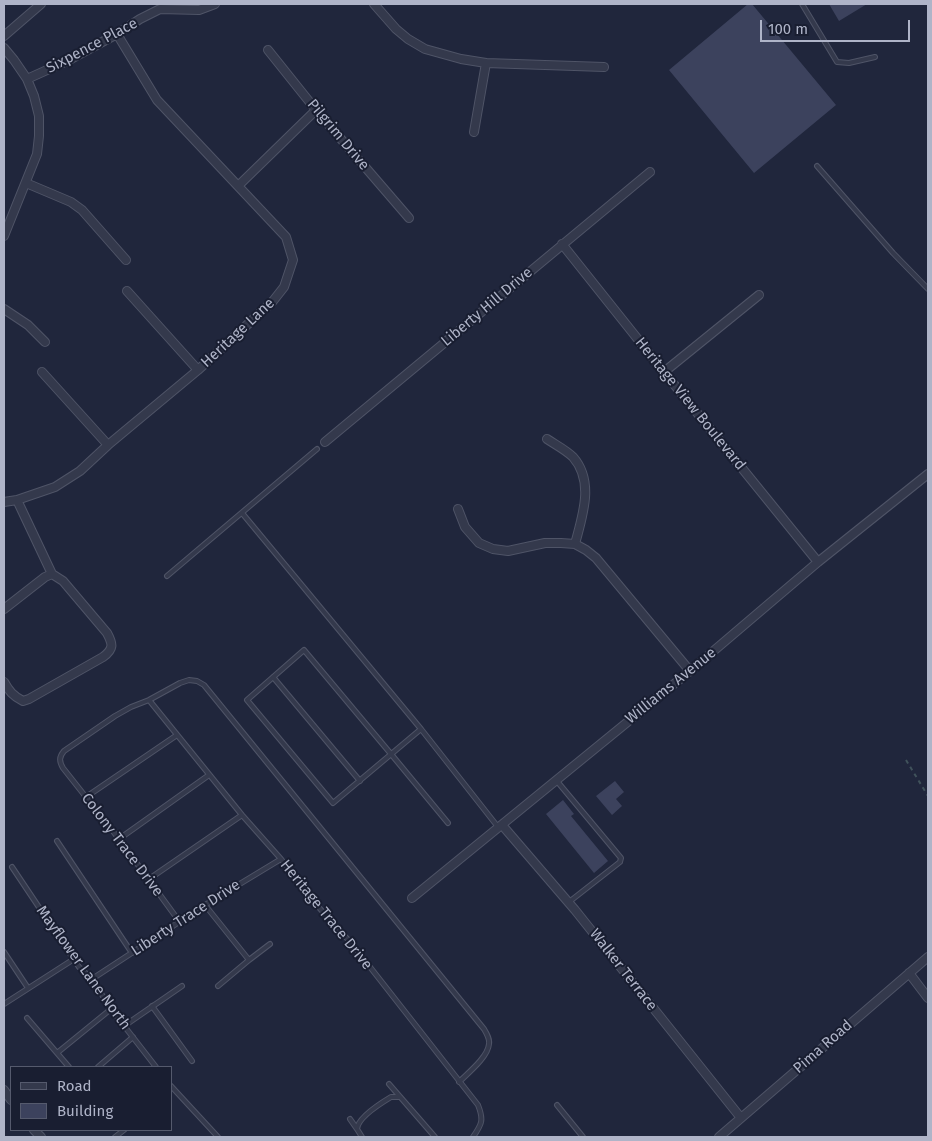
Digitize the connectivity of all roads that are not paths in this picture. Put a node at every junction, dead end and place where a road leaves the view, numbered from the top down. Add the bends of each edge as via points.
1 (41, 4) edge
2 (214, 4) edge
3 (374, 4) edge
4 (802, 4) edge
5 (159, 7) edge
6 (117, 34) junction
7 (4, 36) edge
8 (4, 48) edge
9 (268, 50) dead end
10 (875, 57) dead end
11 (486, 63) junction
12 (604, 67) dead end
13 (27, 79) junction
14 (316, 110) junction
15 (474, 132) dead end
16 (817, 166) dead end
17 (650, 172) dead end
18 (26, 183) junction
19 (238, 186) junction
20 (410, 218) dead end
21 (4, 236) edge
22 (562, 244) junction
23 (126, 260) dead end
24 (928, 289) edge
25 (128, 291) dead end
26 (759, 295) dead end
27 (4, 309) edge
28 (45, 342) dead end
29 (198, 370) junction
30 (42, 372) dead end
31 (664, 372) junction
32 (547, 439) dead end
33 (325, 442) dead end
34 (108, 445) junction
35 (317, 449) dead end
36 (928, 474) edge
37 (17, 500) junction
38 (4, 502) edge
39 (458, 509) dead end
40 (242, 513) junction
41 (575, 544) junction
42 (818, 562) junction
43 (52, 574) junction
44 (167, 576) dead end
45 (4, 609) edge
46 (690, 671) junction
47 (273, 677) junction
48 (4, 682) edge
49 (149, 700) junction
50 (421, 729) junction
51 (177, 735) junction
52 (391, 754) junction
53 (210, 775) junction
54 (556, 779) junction
55 (360, 781) junction
56 (86, 797) junction
57 (242, 815) junction
58 (448, 823) dead end
59 (500, 826) junction
60 (120, 839) junction
61 (57, 841) dead end
62 (281, 859) junction
63 (12, 867) dead end
64 (148, 879) junction
65 (412, 898) dead end
66 (569, 902) junction
67 (205, 904) junction
68 (179, 921) junction
69 (270, 944) dead end
70 (4, 952) edge
71 (132, 953) junction
72 (928, 957) edge
73 (74, 959) junction
74 (249, 960) junction
75 (909, 973) junction
76 (92, 980) junction
77 (182, 986) dead end
78 (218, 986) dead end
79 (28, 988) junction
80 (928, 998) edge
81 (4, 1004) edge
82 (152, 1006) junction
83 (111, 1009) junction
84 (27, 1018) dead end
85 (124, 1026) junction
86 (133, 1037) junction
87 (57, 1053) junction
88 (192, 1061) dead end
89 (67, 1066) edge
90 (99, 1066) edge
91 (155, 1066) edge
92 (459, 1082) junction
93 (389, 1084) dead end
94 (172, 1088) edge
95 (400, 1097) junction
96 (557, 1105) dead end
97 (741, 1118) junction
98 (350, 1119) dead end
99 (357, 1129) junction
100 (218, 1137) edge
101 (362, 1137) edge
102 (435, 1137) edge
103 (473, 1137) edge
104 (583, 1137) edge
105 (719, 1137) edge

1 - 7 street
2 - 5 street, Sixpence Place via 199,10
3 - 11 street via 402,34 425,49
4 - 10 lane via 837,62
5 - 6 street, Sixpence Place
6 - 13 street, Sixpence Place
6 - 19 street, Heritage Lane via 157,100
8 - 13 street
9 - 14 street, Pilgrim Drive
11 - 12 street
11 - 15 street
13 - 18 street via 39,116 39,136 37,154
14 - 19 street
14 - 20 street, Pilgrim Drive
16 - 24 lane
17 - 22 street, Liberty Hill Drive
18 - 21 street
18 - 23 street via 82,210
19 - 29 street, Heritage Lane via 286,237 293,260 284,287 273,301
22 - 31 street, Heritage View Boulevard
22 - 33 street, Liberty Hill Drive
25 - 29 street
26 - 31 street
27 - 28 street
29 - 34 street, Heritage Lane
30 - 34 street
31 - 42 street, Heritage View Boulevard
32 - 41 street via 573,458 583,474 586,490
34 - 37 street, Heritage Lane via 80,471 54,487
35 - 40 lane
36 - 42 street, Williams Avenue
37 - 38 street, Heritage Lane
37 - 43 street
39 - 41 street via 466,527 479,543 493,549 508,551 558,542
40 - 44 lane
40 - 50 lane
41 - 46 street via 596,558
42 - 46 street, Williams Avenue
43 - 45 street
43 - 48 street via 63,581 107,633 111,650 29,700 23,701 14,696
46 - 54 street, Williams Avenue
47 - 52 lane via 304,650
47 - 55 lane
47 - 55 lane via 247,700 333,803
49 - 51 lane, Heritage Trace Drive
49 - 56 lane, Colony Trace Drive via 115,716 60,756 63,768
49 - 92 lane via 189,680 204,685 484,1029 489,1041 488,1051
50 - 52 lane
50 - 59 lane
51 - 53 lane, Heritage Trace Drive
51 - 56 lane
52 - 55 lane
52 - 58 lane
53 - 57 lane, Heritage Trace Drive
53 - 60 lane
54 - 59 street, Williams Avenue
54 - 66 lane via 620,858 620,862
56 - 60 lane, Colony Trace Drive
57 - 62 lane, Heritage Trace Drive
57 - 64 lane
59 - 65 street, Williams Avenue
59 - 66 street, Walker Terrace
60 - 64 lane, Colony Trace Drive
61 - 71 lane
62 - 67 lane, Liberty Trace Drive
62 - 92 lane, Heritage Trace Drive
63 - 73 lane, Mayflower Lane North
64 - 68 lane, Colony Trace Drive
66 - 97 street, Walker Terrace
67 - 68 lane, Liberty Trace Drive
67 - 74 lane
68 - 71 lane, Liberty Trace Drive
69 - 74 lane
70 - 79 lane
71 - 76 lane, Liberty Trace Drive
72 - 75 street, Pima Road
73 - 76 lane, Mayflower Lane North
73 - 79 lane
74 - 78 lane
75 - 80 street
75 - 97 street, Pima Road
76 - 83 lane, Mayflower Lane North
77 - 82 lane
79 - 81 lane
82 - 85 lane
82 - 88 lane
83 - 85 lane, Mayflower Lane North
83 - 87 lane
84 - 87 lane
85 - 86 lane, Mayflower Lane North
86 - 90 lane
86 - 91 lane, Mayflower Lane North
87 - 89 lane
92 - 103 lane, Heritage Trace Drive via 482,1115
93 - 95 lane
94 - 100 lane
95 - 99 lane via 391,1096 363,1118
95 - 102 lane
96 - 104 lane
97 - 105 street, Pima Road
98 - 99 lane
99 - 101 lane

